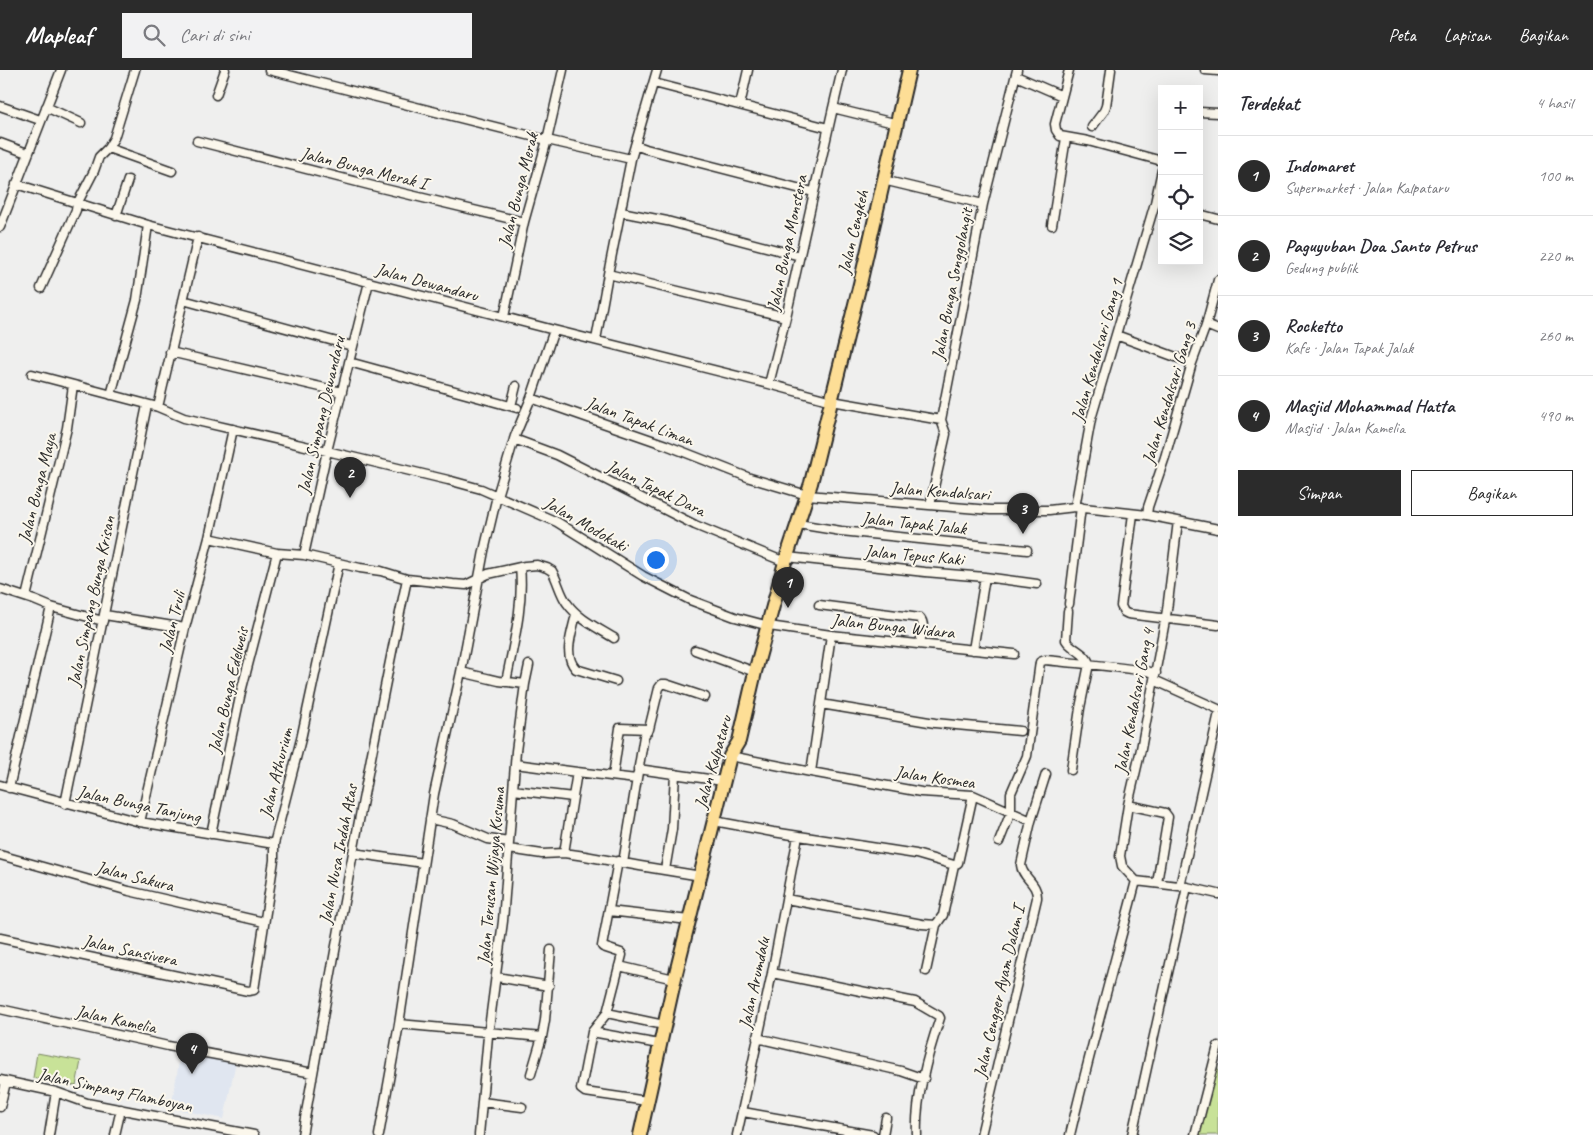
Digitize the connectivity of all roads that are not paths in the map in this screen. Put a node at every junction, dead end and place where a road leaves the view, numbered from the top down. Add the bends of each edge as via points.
1 (61, 70) edge
2 (135, 70) edge
3 (225, 70) edge
4 (269, 70) edge
5 (563, 70) edge
6 (658, 70) edge
7 (748, 70) edge
8 (842, 70) edge
9 (909, 70) edge
10 (1069, 70) edge
11 (1111, 70) edge
12 (1206, 70) edge
13 (1218, 71) edge
14 (1016, 73) edge
15 (654, 83) junction
16 (216, 95) dead end
17 (1062, 96) junction
18 (740, 105) junction
19 (46, 107) junction
20 (833, 108) junction
21 (1, 109) edge
22 (1203, 112) edge
23 (1218, 113) edge
24 (40, 120) junction
25 (81, 123) dead end
26 (898, 124) junction
27 (1092, 127) dead end
28 (828, 128) junction
29 (1070, 139) junction
30 (547, 140) junction
31 (198, 141) dead end
32 (0, 143) edge
33 (635, 145) junction
34 (108, 148) junction
35 (27, 153) junction
36 (631, 159) junction
37 (1158, 160) edge
38 (172, 171) dead end
39 (128, 180) dead end
40 (883, 180) junction
41 (16, 184) junction
42 (813, 192) junction
43 (1158, 203) edge
44 (77, 204) junction
45 (983, 204) junction
46 (620, 212) junction
47 (1203, 215) edge
48 (116, 216) junction
49 (1218, 219) edge
50 (524, 222) junction
51 (148, 224) junction
52 (1052, 225) dead end
53 (0, 227) edge
54 (198, 237) junction
55 (800, 256) junction
56 (608, 274) junction
57 (1218, 280) edge
58 (369, 282) junction
59 (41, 288) dead end
60 (183, 300) junction
61 (504, 317) junction
62 (786, 317) junction
63 (1206, 325) junction
64 (554, 330) junction
65 (1218, 330) edge
66 (1116, 335) junction
67 (596, 340) junction
68 (352, 346) junction
69 (170, 352) junction
70 (349, 362) junction
71 (1192, 363) junction
72 (32, 374) dead end
73 (769, 384) junction
74 (73, 385) junction
75 (516, 386) dead end
76 (342, 392) junction
77 (112, 395) junction
78 (531, 398) junction
79 (832, 401) junction
80 (147, 405) junction
81 (158, 407) junction
82 (941, 420) junction
83 (233, 429) junction
84 (514, 439) junction
85 (327, 451) junction
86 (497, 496) junction
87 (807, 496) junction
88 (930, 505) junction
89 (1078, 507) junction
90 (1133, 514) junction
91 (1147, 515) junction
92 (1178, 521) junction
93 (798, 524) junction
94 (1218, 529) edge
95 (209, 538) junction
96 (1027, 550) dead end
97 (276, 552) junction
98 (304, 555) junction
99 (786, 559) junction
100 (339, 563) junction
101 (520, 567) junction
102 (985, 577) junction
103 (479, 578) junction
104 (407, 580) junction
105 (1037, 584) dead end
106 (1, 589) edge
107 (26, 597) junction
108 (0, 598) edge
109 (819, 605) dead end
110 (51, 607) junction
111 (576, 614) junction
112 (104, 618) junction
113 (1165, 619) junction
114 (1218, 623) edge
115 (769, 626) junction
116 (185, 628) junction
117 (831, 635) junction
118 (614, 638) dead end
119 (920, 644) junction
120 (695, 650) dead end
121 (973, 650) junction
122 (1014, 654) dead end
123 (1090, 664) junction
124 (529, 665) dead end
125 (461, 672) junction
126 (755, 672) junction
127 (1155, 676) junction
128 (506, 682) junction
129 (616, 682) dead end
130 (525, 684) junction
131 (705, 697) dead end
132 (821, 704) junction
133 (1218, 709) edge
134 (1218, 717) edge
135 (649, 729) junction
136 (1020, 731) dead end
137 (730, 756) junction
138 (515, 764) junction
139 (638, 769) junction
140 (1071, 770) dead end
141 (577, 772) junction
142 (811, 772) junction
143 (675, 774) junction
144 (1046, 774) dead end
145 (613, 776) junction
146 (636, 779) junction
147 (723, 781) junction
148 (0, 785) edge
149 (9, 788) junction
150 (514, 790) junction
151 (973, 795) junction
152 (573, 797) junction
153 (65, 804) junction
154 (1128, 805) junction
155 (1009, 811) junction
156 (430, 819) junction
157 (1032, 820) junction
158 (714, 821) junction
159 (140, 822) junction
160 (211, 834) junction
161 (798, 836) junction
162 (999, 842) dead end
163 (274, 844) junction
164 (509, 846) junction
165 (354, 853) junction
166 (564, 853) junction
167 (0, 855) edge
168 (620, 862) junction
169 (423, 863) junction
170 (954, 865) junction
171 (665, 870) junction
172 (701, 876) junction
173 (1136, 880) junction
174 (1157, 883) junction
175 (1184, 886) junction
176 (1218, 894) edge
177 (786, 899) junction
178 (609, 911) junction
179 (689, 920) junction
180 (264, 922) junction
181 (936, 924) junction
182 (0, 938) edge
183 (550, 950) dead end
184 (619, 966) junction
185 (926, 971) dead end
186 (772, 973) junction
187 (497, 977) junction
188 (674, 979) junction
189 (549, 986) junction
190 (253, 991) joint
191 (0, 1009) edge
192 (607, 1013) junction
193 (399, 1024) junction
194 (664, 1025) junction
195 (489, 1032) junction
196 (592, 1032) junction
197 (542, 1037) junction
198 (758, 1038) junction
199 (659, 1044) junction
200 (1218, 1046) edge
201 (314, 1073) junction
202 (531, 1074) dead end
203 (924, 1078) junction
204 (3, 1081) edge
205 (56, 1092) junction
206 (647, 1101) junction
207 (482, 1102) junction
208 (0, 1107) edge
209 (522, 1107) dead end
210 (121, 1109) junction
211 (743, 1112) junction
212 (886, 1118) dead end
213 (225, 1132) edge
214 (50, 1135) edge
215 (115, 1135) edge
216 (254, 1135) edge
217 (302, 1135) edge
218 (379, 1135) edge
219 (479, 1135) edge
220 (640, 1135) edge
221 (737, 1135) edge
222 (873, 1135) edge
223 (883, 1135) edge
224 (917, 1135) edge
225 (981, 1135) edge
226 (1070, 1135) edge
227 (1132, 1135) edge
228 (1195, 1135) edge

1 - 19 street
2 - 34 street
3 - 16 street
4 - 30 street
5 - 30 street, Jalan Bunga Merak
6 - 15 street
7 - 18 street
8 - 20 street, Jalan Bunga Monstera
9 - 26 main road, Jalan Cengkeh
10 - 17 street
11 - 27 street via 1106,106
12 - 13 street
14 - 17 street
14 - 45 street, Jalan Bunga Songgolangit
15 - 18 street
15 - 33 street
17 - 29 street via 1056,130 1060,136
18 - 28 street
19 - 24 street
19 - 25 street
20 - 26 street
20 - 28 street, Jalan Bunga Monstera
21 - 24 street
22 - 23 street
24 - 35 street
26 - 40 main road, Jalan Cengkeh
28 - 42 street, Jalan Bunga Monstera
29 - 37 street
29 - 52 street
30 - 36 street
30 - 50 street, Jalan Bunga Merak
31 - 50 street, Jalan Bunga Merak I
32 - 35 street
33 - 36 street
33 - 42 street
34 - 38 street
34 - 44 street via 99,157
35 - 41 street
36 - 46 street
39 - 48 street
40 - 45 street
40 - 79 main road, Jalan Cengkeh
41 - 44 street, Jalan Dewandaru
41 - 53 street
42 - 55 street, Jalan Bunga Monstera
43 - 66 street, Jalan Kendalsari Gang 1
44 - 48 street, Jalan Dewandaru
44 - 59 street
45 - 82 street, Jalan Bunga Songgolangit
46 - 55 street
46 - 56 street
47 - 49 street
48 - 51 street, Jalan Dewandaru
50 - 61 street, Jalan Bunga Merak
51 - 54 street, Jalan Dewandaru
51 - 77 street via 137,300
54 - 58 street, Jalan Dewandaru
54 - 60 street
55 - 62 street, Jalan Bunga Monstera
56 - 62 street
56 - 67 street
57 - 63 street, Jalan Kendalsari Gang 3
58 - 61 street, Jalan Dewandaru
58 - 68 street, Jalan Simpang Dewandaru
60 - 68 street
60 - 69 street
61 - 64 street, Jalan Dewandaru
62 - 73 street, Jalan Bunga Monstera
63 - 65 street
63 - 71 street, Jalan Kendalsari Gang 3
64 - 67 street, Jalan Dewandaru
64 - 78 street
66 - 71 street
66 - 89 street, Jalan Kendalsari Gang 1 via 1091,419
67 - 73 street, Jalan Dewandaru
68 - 70 street, Jalan Simpang Dewandaru
69 - 76 street
69 - 81 street
70 - 75 street via 514,407
70 - 76 street, Jalan Simpang Dewandaru
71 - 91 street, Jalan Kendalsari Gang 3
72 - 74 street, Jalan Modokaki
73 - 79 street, Jalan Dewandaru
74 - 77 street, Jalan Modokaki
74 - 107 street, Jalan Bunga Maya via 67,428
76 - 85 street, Jalan Simpang Dewandaru
77 - 80 street, Jalan Modokaki
78 - 84 street
78 - 87 street, Jalan Tapak Liman
79 - 82 street, Jalan Dewandaru
79 - 87 main road, Jalan Kalpataru
80 - 81 street, Jalan Modokaki
80 - 112 street, Jalan Simpang Bunga Krisan
81 - 83 street, Jalan Modokaki via 184,418
82 - 88 street, Jalan Bunga Songgolangit via 946,434
83 - 85 street, Jalan Modokaki
83 - 95 street, Jalan Truli
84 - 86 street
84 - 99 street, Jalan Tapak Dara via 557,456 695,525
85 - 86 street, Jalan Modokaki via 448,480
85 - 98 street, Jalan Simpang Dewandaru
86 - 103 street
86 - 115 street, Jalan Modokaki via 557,522 642,576 690,600
87 - 88 street, Jalan Kendalsari
87 - 93 main road, Jalan Kalpataru
88 - 89 street, Jalan Kendalsari via 990,510
89 - 90 street, Jalan Kendalsari
89 - 123 street, Jalan Kendalsari Gang 1 via 1066,640
90 - 91 street, Jalan Kendalsari
90 - 113 street via 1121,606 1128,614
91 - 92 street, Jalan Kendalsari
92 - 94 street, Jalan Kendalsari
92 - 113 street, Jalan Kendalsari Gang 4
93 - 96 street, Jalan Tapak Jalak
93 - 99 main road, Jalan Kalpataru
95 - 97 street
95 - 116 street, Jalan Truli
97 - 98 street
97 - 160 street, Jalan Bunga Edelweis via 241,692
98 - 100 street
99 - 102 street, Jalan Tepus Kaki
99 - 115 main road, Jalan Kalpataru
100 - 104 street
100 - 163 street, Jalan Athurium via 301,739
101 - 103 street
101 - 111 street via 538,565 552,571 566,603
101 - 128 street via 520,605
102 - 105 street, Jalan Tepus Kaki
102 - 121 street
103 - 104 street via 466,585
103 - 125 street
104 - 165 street, Jalan Nusa Indah Atas
106 - 107 street
106 - 108 street
107 - 110 street
109 - 119 street via 920,618 923,620
110 - 112 street
110 - 149 street
111 - 118 street
111 - 129 street via 569,648 573,666
112 - 116 street
112 - 153 street, Jalan Simpang Bunga Krisan
113 - 114 street
113 - 127 street, Jalan Kendalsari Gang 4
115 - 117 street, Jalan Bunga Widara
115 - 126 main road, Jalan Kalpataru
116 - 159 street, Jalan Truli
117 - 119 street, Jalan Bunga Widara
117 - 132 street
119 - 121 street, Jalan Bunga Widara
120 - 126 street
121 - 122 street, Jalan Bunga Widara
123 - 127 street via 1136,669
123 - 140 street
123 - 155 street via 1045,660 1039,664 1028,756 1012,793
124 - 130 street, Jalan Terusan Wijaya Kusuma
125 - 128 street
125 - 156 street
126 - 137 main road, Jalan Kalpataru via 739,741
127 - 133 street
127 - 154 street, Jalan Kendalsari Gang 4
128 - 130 street
130 - 138 street, Jalan Terusan Wijaya Kusuma
131 - 135 street via 662,684
132 - 136 street via 935,723
132 - 142 street
134 - 175 street
135 - 139 street via 644,736
135 - 145 street via 620,728
137 - 142 street, Jalan Kosmea
137 - 147 main road, Jalan Kalpataru
138 - 141 street
138 - 150 street, Jalan Terusan Wijaya Kusuma
139 - 143 street
139 - 146 street
141 - 145 street
141 - 152 street
142 - 151 street, Jalan Kosmea via 921,792
143 - 147 street
143 - 171 street via 672,829
144 - 157 street, Jalan Cengger Ayam Dalam I
145 - 146 street
146 - 168 street
147 - 158 main road, Jalan Kalpataru
148 - 149 street, Jalan Bunga Tanjung
149 - 153 street, Jalan Bunga Tanjung
150 - 152 street
150 - 164 street, Jalan Terusan Wijaya Kusuma
151 - 155 street, Jalan Kosmea
151 - 170 street via 958,863
152 - 166 street
153 - 159 street, Jalan Bunga Tanjung
154 - 173 street, Jalan Kendalsari Gang 4 via 1120,862
154 - 174 street via 1168,816
155 - 157 street, Jalan Kosmea
155 - 162 street
156 - 164 street
156 - 169 street
157 - 225 street, Jalan Cengger Ayam Dalam I via 1021,869 1038,895
158 - 161 street
158 - 172 main road, Jalan Kalpataru
159 - 160 street, Jalan Bunga Tanjung
160 - 163 street, Jalan Bunga Tanjung
161 - 170 street via 916,854
161 - 177 street, Jalan Arumdalu
163 - 180 street, Jalan Athurium
164 - 166 street via 542,854
164 - 187 street, Jalan Terusan Wijaya Kusuma
165 - 169 street
165 - 201 street, Jalan Nusa Indah Atas
166 - 168 street
167 - 180 street, Jalan Sakura via 129,891
168 - 171 street
168 - 178 street
169 - 193 street
170 - 181 street via 943,915
171 - 172 street
172 - 179 main road, Jalan Kalpataru
173 - 174 street
173 - 226 street
174 - 175 street
175 - 176 street
175 - 227 street
177 - 181 street
177 - 186 street, Jalan Arumdalu
178 - 179 street
178 - 184 street via 602,947 622,954
179 - 188 main road, Jalan Kalpataru
180 - 190 street, Jalan Athurium
181 - 185 street
182 - 190 street, Jalan Sansivera
183 - 189 street
184 - 188 street
184 - 192 street
186 - 198 street, Jalan Arumdalu
186 - 203 street via 915,1002 939,1016
187 - 189 street
187 - 195 street, Jalan Terusan Wijaya Kusuma
188 - 194 main road, Jalan Kalpataru
189 - 197 street
191 - 201 street, Jalan Kamelia via 168,1046
192 - 194 street
192 - 196 street
193 - 195 street
193 - 218 street
194 - 199 main road, Jalan Kalpataru
195 - 197 street
195 - 207 street, Jalan Terusan Wijaya Kusuma
196 - 199 street
196 - 206 street via 581,1090
197 - 202 street
198 - 203 street
198 - 211 street, Jalan Arumdalu
199 - 206 main road, Jalan Kalpataru
200 - 228 street
201 - 217 street, Jalan Nusa Indah Atas
203 - 224 street via 917,1112
204 - 205 street, Jalan Simpang Flamboyan
204 - 208 street
205 - 210 street, Jalan Simpang Flamboyan via 87,1103
205 - 214 street
206 - 220 main road, Jalan Kalpataru
207 - 209 street
207 - 219 street, Jalan Terusan Wijaya Kusuma
210 - 213 street, Jalan Simpang Flamboyan
210 - 215 street
211 - 221 street, Jalan Arumdalu
211 - 222 street
212 - 223 street
213 - 216 street, Jalan Simpang Flamboyan

